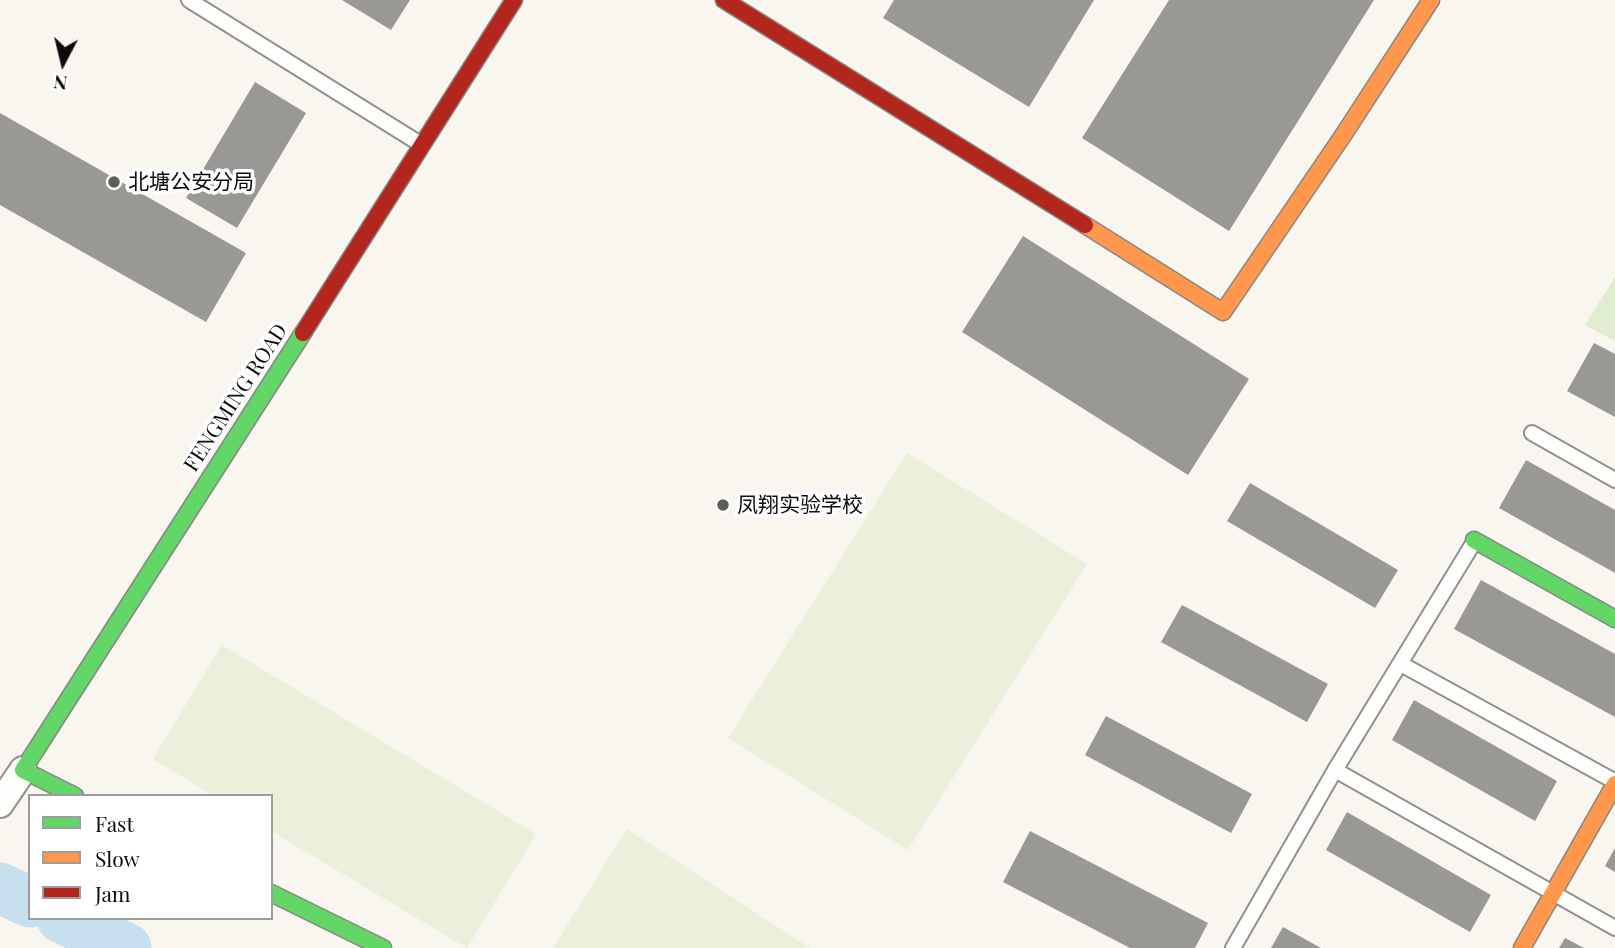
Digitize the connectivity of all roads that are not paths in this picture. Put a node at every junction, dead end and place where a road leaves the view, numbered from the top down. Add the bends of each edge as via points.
1 (190, 0) edge
2 (514, 0) edge
3 (724, 0) edge
4 (1431, 0) edge
5 (423, 145) junction
6 (1532, 433) dead end
7 (1615, 480) edge
8 (1474, 540) joint
9 (1615, 618) edge
10 (1401, 664) junction
11 (23, 770) junction
12 (1335, 770) junction
13 (1615, 783) edge
14 (71, 794) edge
15 (0, 804) edge
16 (273, 894) edge
17 (1552, 894) junction
18 (1615, 928) edge
19 (383, 948) edge
20 (1233, 948) edge
21 (1522, 948) edge

1 - 5 lane
2 - 5 street, FENGMING ROAD
3 - 4 street via 1223,312
5 - 11 street, FENGMING ROAD
6 - 7 lane
8 - 9 street
8 - 10 lane
10 - 12 lane
10 - 13 lane
11 - 14 street
11 - 15 street
12 - 17 lane
12 - 20 lane
13 - 17 street
16 - 19 street
17 - 18 lane
17 - 21 street

